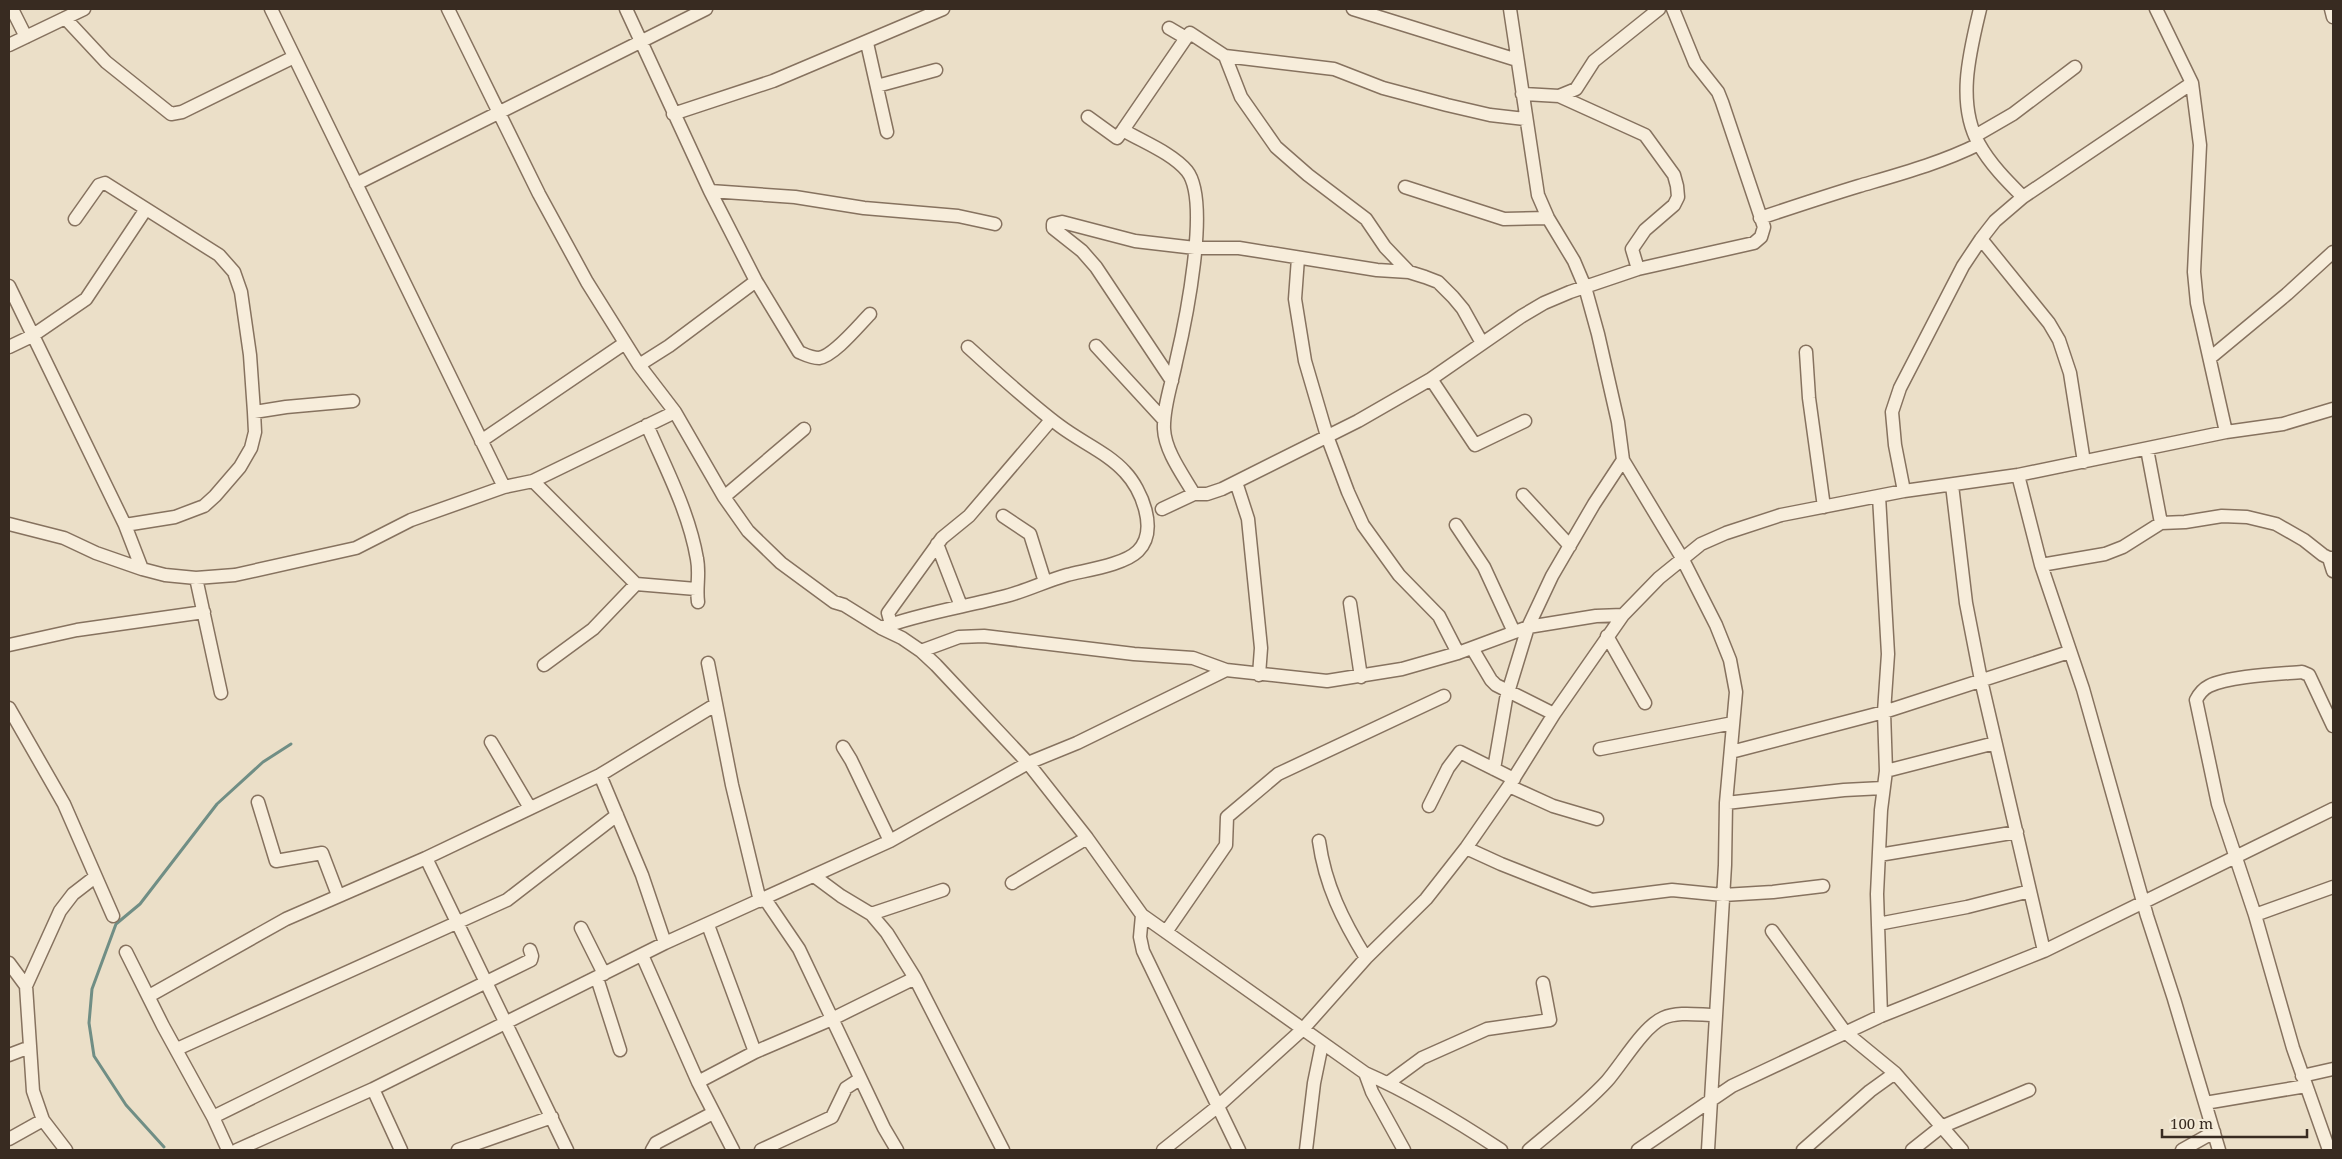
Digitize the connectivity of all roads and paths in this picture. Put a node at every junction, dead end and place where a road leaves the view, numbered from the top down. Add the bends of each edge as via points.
1 (12, 9) edge
2 (84, 9) edge
3 (270, 9) edge
4 (448, 9) edge
5 (626, 9) edge
6 (706, 9) edge
7 (944, 9) edge
8 (1353, 9) edge
9 (1510, 9) edge
10 (1659, 9) edge
11 (1672, 9) edge
12 (1980, 9) edge
13 (2156, 9) edge
14 (2330, 9) edge
15 (2333, 17) edge
16 (65, 18) junction
17 (1169, 28) dead end
18 (26, 37) junction
19 (1186, 38) junction
20 (643, 42) junction
21 (867, 43) junction
22 (9, 45) edge
23 (1225, 56) junction
24 (294, 57) junction
25 (1517, 60) junction
26 (2075, 67) dead end
27 (936, 70) dead end
28 (2192, 84) junction
29 (877, 86) junction
30 (1522, 94) junction
31 (1559, 96) junction
32 (499, 113) junction
33 (673, 114) junction
34 (1088, 117) dead end
35 (1525, 119) junction
36 (1123, 130) junction
37 (887, 132) dead end
38 (1977, 140) junction
39 (356, 184) junction
40 (1405, 187) dead end
41 (710, 191) junction
42 (2023, 197) junction
43 (146, 209) junction
44 (1548, 218) junction
45 (1760, 218) junction
46 (75, 219) dead end
47 (995, 224) dead end
48 (1981, 238) junction
49 (1195, 248) junction
50 (2333, 252) edge
51 (1298, 258) junction
52 (1638, 269) junction
53 (1409, 272) junction
54 (756, 281) junction
55 (9, 286) edge
56 (1585, 287) junction
57 (870, 314) dead end
58 (32, 336) junction
59 (625, 342) junction
60 (1482, 343) junction
61 (1096, 346) dead end
62 (9, 347) edge
63 (968, 347) dead end
64 (1806, 352) dead end
65 (2210, 358) junction
66 (639, 365) junction
67 (1431, 379) junction
68 (1172, 381) junction
69 (353, 401) dead end
70 (2333, 409) edge
71 (254, 412) junction
72 (675, 412) junction
73 (1051, 420) junction
74 (1164, 420) junction
75 (1525, 421) dead end
76 (647, 425) junction
77 (804, 429) dead end
78 (2226, 432) junction
79 (1328, 436) junction
80 (481, 441) junction
81 (2147, 449) junction
82 (1624, 460) junction
83 (2084, 462) junction
84 (2018, 475) junction
85 (533, 481) junction
86 (1236, 482) junction
87 (1952, 484) junction
88 (504, 487) junction
89 (1904, 491) junction
90 (1194, 494) junction
91 (1524, 495) dead end
92 (1879, 496) junction
93 (724, 497) junction
94 (1824, 507) junction
95 (1162, 509) dead end
96 (1004, 516) dead end
97 (2161, 523) junction
98 (9, 524) edge
99 (1456, 524) dead end
100 (125, 525) junction
101 (937, 544) junction
102 (1570, 546) junction
103 (1682, 558) junction
104 (2332, 562) edge
105 (2041, 565) junction
106 (142, 569) junction
107 (196, 578) junction
108 (1045, 582) junction
109 (636, 584) junction
110 (1350, 602) dead end
111 (961, 606) junction
112 (204, 612) junction
113 (1623, 615) junction
114 (886, 626) junction
115 (1528, 627) junction
116 (1514, 632) junction
117 (1607, 636) junction
118 (9, 645) edge
119 (1472, 648) junction
120 (921, 651) junction
121 (2070, 652) junction
122 (1458, 653) junction
123 (708, 663) dead end
124 (544, 665) dead end
125 (1226, 670) junction
126 (1259, 675) junction
127 (1361, 677) junction
128 (1981, 680) junction
129 (221, 693) dead end
130 (1508, 693) junction
131 (1444, 696) dead end
132 (1646, 703) dead end
133 (715, 705) junction
134 (9, 708) edge
135 (1884, 712) junction
136 (1554, 714) junction
137 (1733, 723) junction
138 (2333, 726) edge
139 (491, 742) dead end
140 (1995, 743) junction
141 (843, 747) dead end
142 (1600, 749) dead end
143 (1731, 752) junction
144 (1028, 763) junction
145 (1494, 769) junction
146 (1886, 772) junction
147 (600, 775) junction
148 (1511, 782) junction
149 (1883, 788) junction
150 (258, 802) dead end
151 (1726, 803) junction
152 (1429, 806) dead end
153 (530, 808) junction
154 (2333, 809) edge
155 (617, 815) junction
156 (1597, 818) dead end
157 (2017, 832) junction
158 (1087, 838) junction
159 (890, 841) junction
160 (1319, 841) dead end
161 (1466, 848) junction
162 (1879, 855) junction
163 (426, 858) junction
164 (2236, 858) junction
165 (814, 876) junction
166 (95, 877) junction
167 (1012, 884) dead end
168 (1823, 886) dead end
169 (2333, 888) edge
170 (943, 890) dead end
171 (2030, 891) junction
172 (338, 895) junction
173 (1723, 895) junction
174 (762, 900) junction
175 (2144, 904) junction
176 (871, 914) junction
177 (1142, 915) junction
178 (2254, 915) junction
179 (113, 916) dead end
180 (457, 922) junction
181 (1878, 924) junction
182 (708, 925) junction
183 (581, 928) dead end
184 (1772, 931) dead end
185 (1166, 932) junction
186 (665, 943) junction
187 (530, 950) dead end
188 (2044, 951) junction
189 (126, 952) dead end
190 (642, 955) junction
191 (1366, 958) junction
192 (9, 963) edge
193 (600, 976) junction
194 (915, 978) junction
195 (487, 983) junction
196 (1543, 983) dead end
197 (26, 986) junction
198 (149, 996) junction
199 (1716, 1015) junction
200 (1882, 1016) junction
201 (832, 1019) junction
202 (506, 1022) junction
203 (1303, 1029) junction
204 (1845, 1032) junction
205 (1322, 1044) junction
206 (30, 1047) junction
207 (177, 1049) junction
208 (620, 1050) dead end
209 (755, 1052) junction
210 (9, 1055) edge
211 (2333, 1070) edge
212 (1895, 1073) junction
213 (1365, 1074) junction
214 (860, 1078) junction
215 (2304, 1081) junction
216 (698, 1082) junction
217 (1388, 1083) junction
218 (373, 1088) junction
219 (2029, 1090) dead end
220 (1713, 1100) junction
221 (2205, 1102) junction
222 (1218, 1107) junction
223 (713, 1113) junction
224 (213, 1117) junction
225 (552, 1117) junction
226 (43, 1120) junction
227 (1941, 1127) junction
228 (2214, 1132) junction
229 (9, 1139) edge
230 (2330, 1148) edge
231 (66, 1150) edge
232 (228, 1150) edge
233 (237, 1150) edge
234 (401, 1150) edge
235 (458, 1150) edge
236 (567, 1150) edge
237 (652, 1150) edge
238 (733, 1150) edge
239 (761, 1150) edge
240 (897, 1150) edge
241 (1003, 1150) edge
242 (1163, 1150) edge
243 (1239, 1150) edge
244 (1306, 1150) edge
245 (1404, 1150) edge
246 (1501, 1150) edge
247 (1529, 1150) edge
248 (1638, 1150) edge
249 (1708, 1150) edge
250 (1803, 1150) edge
251 (1912, 1150) edge
252 (1962, 1150) edge
253 (2182, 1150) edge
254 (2219, 1150) edge

1 - 18 street
2 - 16 street
3 - 24 street
4 - 32 street
5 - 20 street
6 - 20 street
7 - 21 street
8 - 25 street
9 - 25 street
10 - 31 street via 1594,61 1576,89
11 - 45 street via 1695,63 1718,92
12 - 38 street via 1969,55 1966,96
13 - 28 street
14 - 15 street
16 - 18 street
16 - 24 street via 106,62 171,114 182,112
17 - 19 street
18 - 22 street
19 - 23 street via 1190,33
19 - 36 street
20 - 32 street
20 - 33 street
21 - 29 street
21 - 33 street via 773,81
23 - 35 street via 1334,69 1383,88 1446,105
23 - 53 street via 1241,97 1276,147 1366,219 1385,247
24 - 39 street
25 - 30 street
26 - 38 street
27 - 29 street
28 - 42 street
28 - 65 street via 2200,145 2194,272 2197,302
29 - 37 street
30 - 31 street
30 - 35 street
31 - 52 street via 1645,135 1674,175 1678,186 1674,205 1645,230 1632,249
32 - 39 street
32 - 59 street via 587,282
33 - 41 street
34 - 36 street via 1117,138
35 - 44 street via 1538,195
36 - 49 street via 1187,172 1196,199
38 - 42 street via 2000,173
38 - 45 street via 1958,155
39 - 80 street
40 - 44 street via 1504,219
41 - 47 street via 795,197 864,208 958,216
41 - 54 street
42 - 48 street
43 - 46 street via 102,183
43 - 58 street via 86,299
43 - 71 street via 219,255 234,272 241,292
44 - 56 street via 1574,261
45 - 52 street via 1764,227 1761,238 1754,242
48 - 83 street via 2059,340 2070,373
48 - 89 street via 1963,266 1900,388 1892,412
49 - 51 street via 1239,248
49 - 68 street via 1187,312
49 - 68 street via 1135,241 1062,222 1053,224 1053,228 1096,267
50 - 65 street
51 - 53 street
51 - 79 street via 1296,316 1305,361
52 - 56 street
53 - 60 street via 1438,282 1454,297
54 - 57 street via 789,338 808,357 820,358 832,352
54 - 66 street via 670,346
55 - 58 street
56 - 60 street via 1522,316
56 - 82 street via 1618,422
58 - 62 street
58 - 100 street
59 - 66 street
59 - 80 street
60 - 67 street
61 - 74 street
63 - 73 street
64 - 94 street
65 - 78 street
66 - 72 street
67 - 75 street via 1475,445
67 - 79 street
68 - 74 street
69 - 71 street
70 - 78 street via 2283,424
71 - 100 street via 251,448 240,467 204,506 175,517
72 - 76 street
72 - 93 street
73 - 101 street via 969,516
73 - 108 street via 1126,473 1135,484 1146,510 1148,526 1142,545 1131,556
74 - 90 street via 1167,445
76 - 85 street
76 - 109 street via 691,530 699,572 697,595
77 - 93 street
78 - 81 street
79 - 86 street
79 - 122 street via 1363,525 1399,576 1439,616
80 - 88 street
81 - 83 street
81 - 97 street
82 - 102 street
82 - 103 street
83 - 84 street
84 - 87 street
84 - 105 street
85 - 88 street
85 - 109 street
86 - 90 street via 1207,494
86 - 126 street via 1248,519 1259,617
87 - 89 street
87 - 128 street via 1966,603
88 - 107 street via 411,520 356,548 235,575
89 - 92 street
90 - 95 street
91 - 102 street
92 - 94 street
92 - 135 street via 1888,654
93 - 114 street via 748,531 781,564 834,602
94 - 103 street via 1781,515 1726,533 1700,544
96 - 108 street via 1030,534
97 - 104 street via 2222,516 2248,517 2276,524
97 - 105 street via 2123,547 2105,554
98 - 106 street via 64,538
99 - 116 street via 1484,567
100 - 106 street
101 - 111 street
101 - 114 street via 888,613
102 - 115 street
103 - 113 street
103 - 137 street via 1730,660 1736,692
105 - 121 street
106 - 107 street
107 - 112 street
108 - 111 street via 1007,596
109 - 124 street via 593,628
110 - 127 street
111 - 114 street
112 - 118 street via 77,630
112 - 129 street
113 - 115 street
113 - 117 street
114 - 120 street
115 - 116 street
115 - 130 street
116 - 119 street
117 - 132 street
117 - 136 street
119 - 122 street
119 - 130 street via 1490,680
120 - 125 street via 960,637 984,636 1193,658
120 - 144 street
121 - 128 street
121 - 175 street
122 - 127 street
123 - 133 street
125 - 126 street
125 - 144 street via 1077,743
126 - 127 street via 1327,681
128 - 135 street
128 - 140 street
130 - 136 street
130 - 145 street
131 - 185 street via 1278,774 1252,794 1227,817 1226,845
133 - 147 street
133 - 174 street
134 - 166 street via 64,804
135 - 143 street
135 - 146 street
136 - 148 street
137 - 142 street
137 - 143 street
138 - 164 street via 2309,675 2302,672 2228,681 2200,692 2196,700 2204,747
139 - 153 street
140 - 146 street
140 - 157 street
141 - 159 street
143 - 151 street
144 - 158 street
144 - 159 street
145 - 148 street
145 - 152 street via 1465,753 1458,753
146 - 149 street
147 - 153 street
147 - 155 street
148 - 156 street via 1553,806
148 - 161 street
149 - 151 street
149 - 162 street
150 - 172 street via 276,861 322,853
151 - 173 street
153 - 163 street
154 - 164 street
155 - 180 street via 507,900
155 - 186 street
157 - 162 street
157 - 171 street
158 - 167 street
158 - 177 street
159 - 165 street
160 - 191 street via 1330,892
161 - 173 street via 1592,900 1672,890
161 - 191 street via 1426,899
162 - 181 street
163 - 172 street
163 - 180 street
164 - 175 street
164 - 178 street
165 - 174 street
165 - 176 street
166 - 179 street
166 - 197 street via 73,894 60,911
168 - 173 street
169 - 178 street
170 - 176 street
171 - 181 street
171 - 188 street
172 - 198 street
173 - 199 street
174 - 182 street
174 - 201 street via 799,949
175 - 188 street
175 - 221 street
176 - 194 street
177 - 185 street
177 - 222 street via 1140,937 1143,951
178 - 215 street
180 - 195 street
180 - 207 street
181 - 200 street
182 - 186 street
182 - 209 street
183 - 193 street
184 - 204 street
185 - 203 street
186 - 190 street
187 - 195 street via 531,960
188 - 200 street
189 - 198 street
190 - 193 street
190 - 216 street
191 - 203 street
192 - 197 street
193 - 202 street
193 - 208 street
194 - 201 street
194 - 241 street
195 - 202 street
195 - 224 street
196 - 217 street via 1550,1020 1487,1029 1422,1058
197 - 206 street
198 - 207 street
199 - 220 street
199 - 247 street via 1670,1015 1659,1020 1606,1082
200 - 204 street
201 - 209 street
201 - 214 street
202 - 218 street
202 - 225 street
203 - 205 street
203 - 222 street
204 - 212 street
204 - 220 street via 1732,1086
205 - 213 street
205 - 244 street
206 - 210 street
206 - 226 street via 33,1091
207 - 224 street
209 - 216 street
211 - 215 street
212 - 227 street
212 - 250 street
213 - 217 street
213 - 245 street
214 - 239 street via 846,1088 832,1117
214 - 240 street
215 - 221 street
215 - 230 street
216 - 223 street
217 - 246 street via 1457,1121
218 - 233 street
218 - 234 street
219 - 227 street
220 - 248 street
220 - 249 street
221 - 228 street
222 - 242 street
222 - 243 street
223 - 237 street via 656,1143
223 - 238 street
224 - 232 street
225 - 235 street
225 - 236 street
226 - 229 street
226 - 231 street
227 - 251 street
227 - 252 street
228 - 253 street
228 - 254 street

